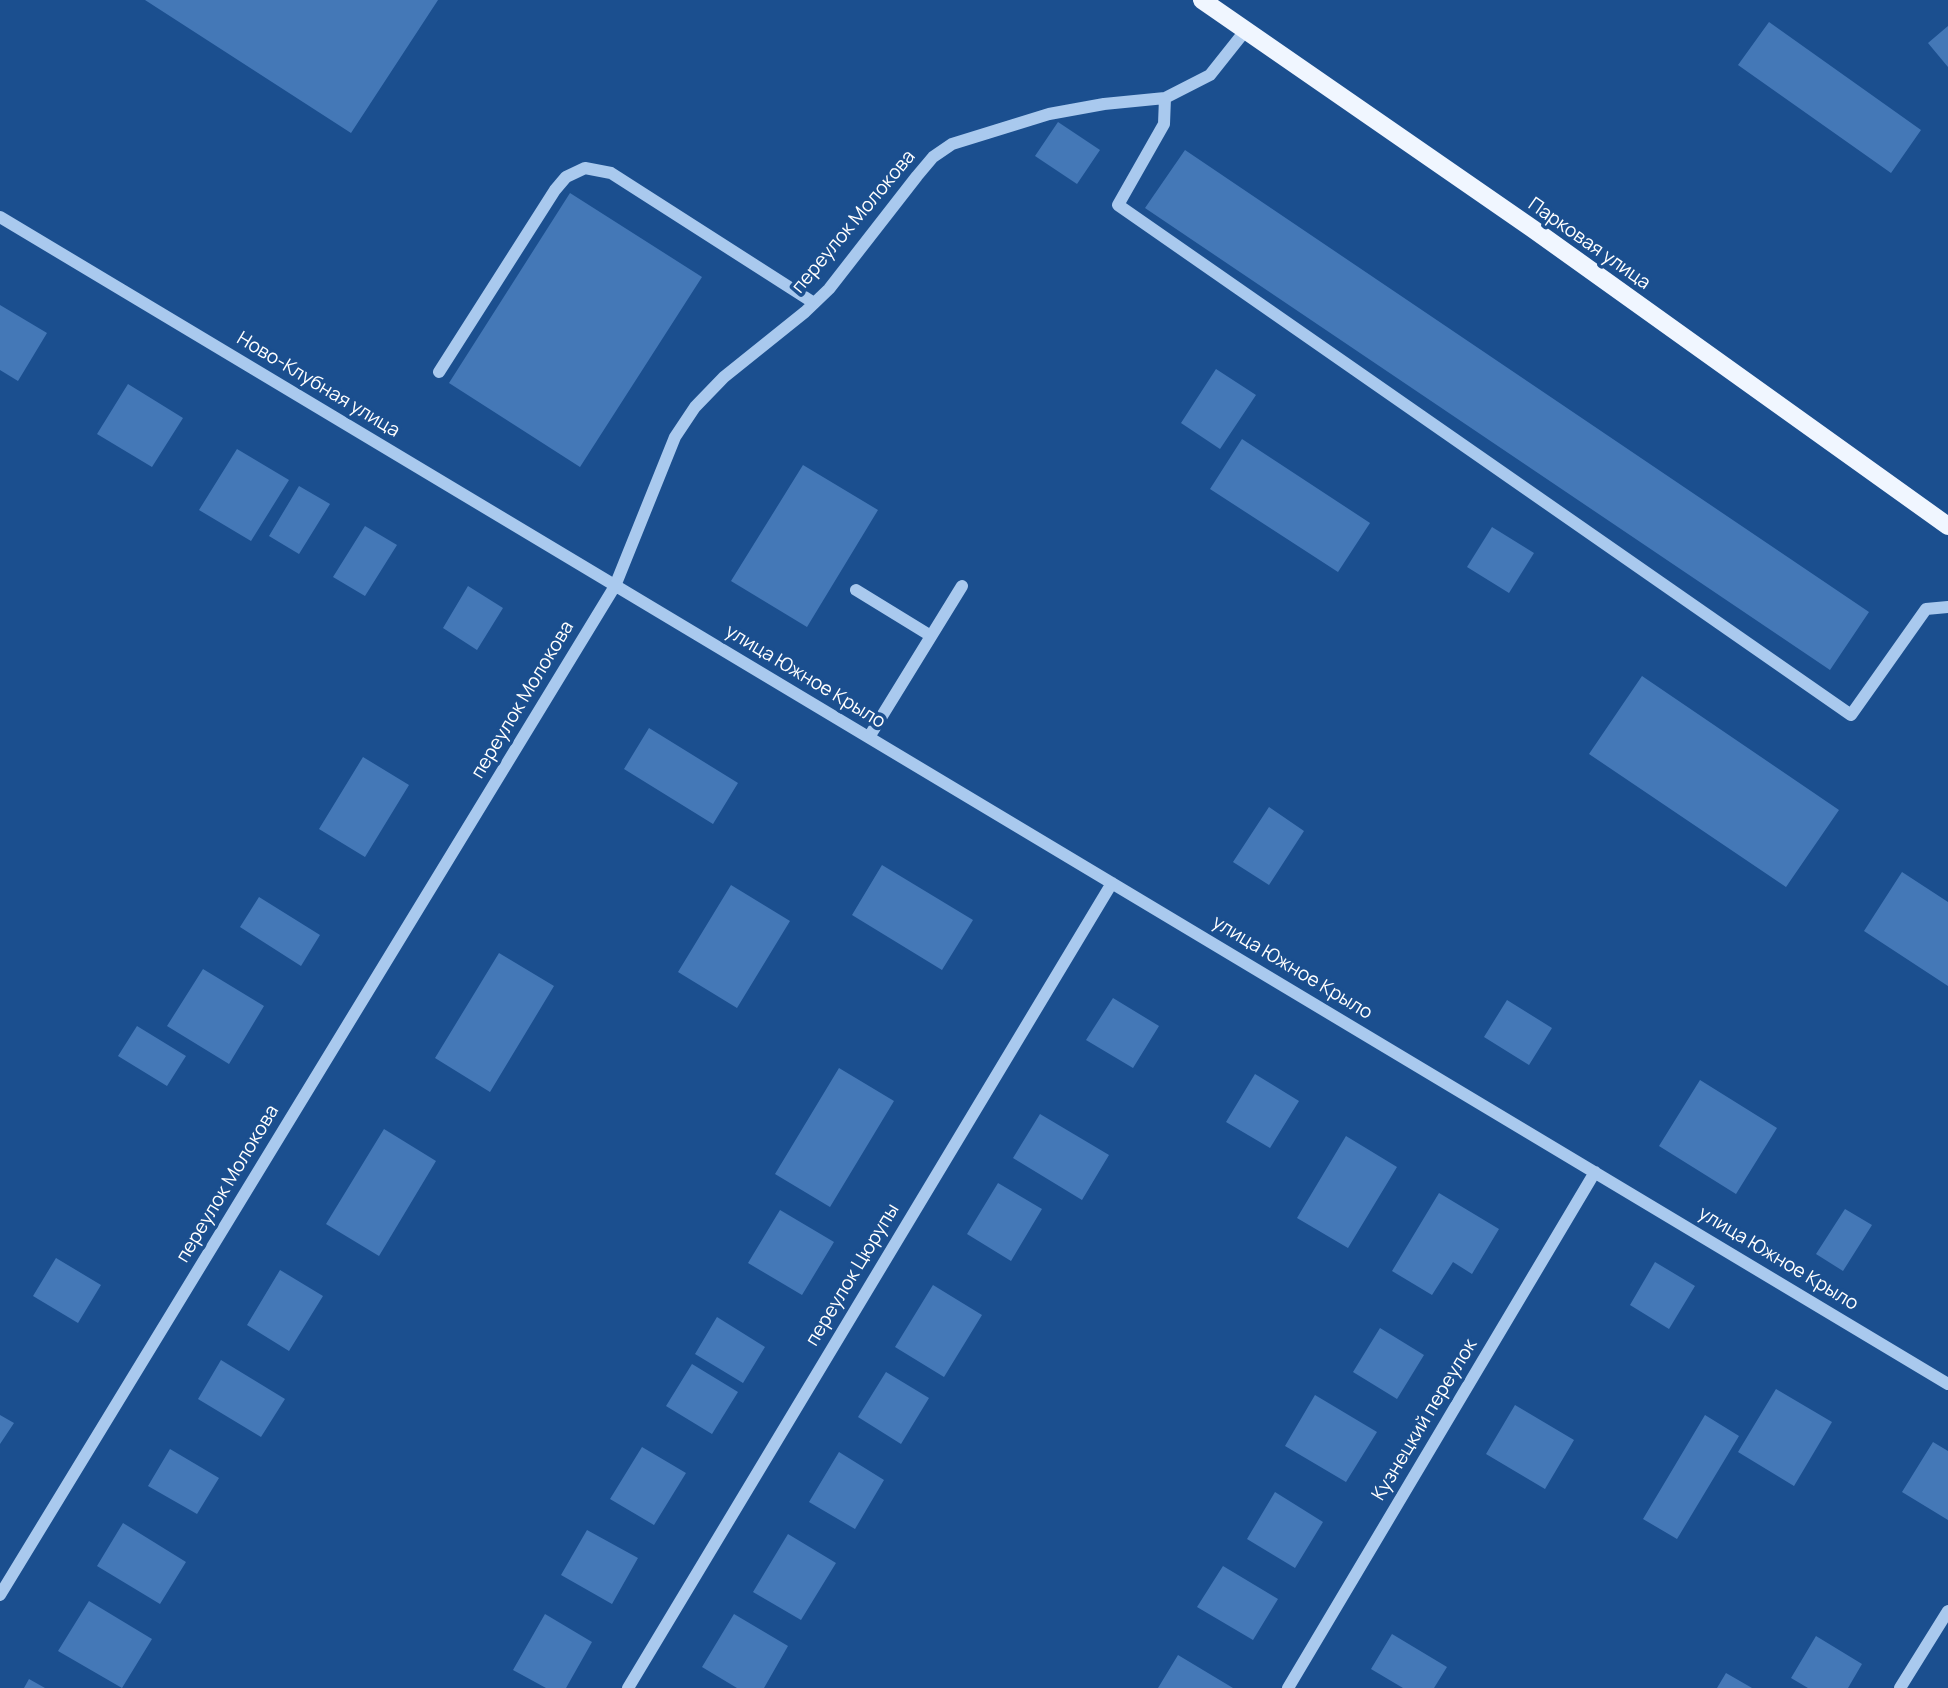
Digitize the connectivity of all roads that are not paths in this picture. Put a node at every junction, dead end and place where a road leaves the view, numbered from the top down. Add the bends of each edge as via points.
1 (1202, 0) edge
2 (1245, 32) junction
3 (1165, 98) junction
4 (0, 217) edge
5 (814, 303) junction
6 (439, 372) dead end
7 (1948, 526) edge
8 (615, 586) junction
9 (962, 586) dead end
10 (856, 590) dead end
11 (1948, 607) edge
12 (931, 636) junction
13 (869, 737) junction
14 (1112, 883) junction
15 (1594, 1172) junction
16 (1948, 1384) edge
17 (0, 1595) edge
18 (1948, 1611) edge
19 (628, 1688) edge
20 (1288, 1688) edge
21 (1900, 1688) edge

1 - 2 main road, Парковая улица
2 - 3 street, переулок Молокова via 1210,75
2 - 7 main road, Парковая улица via 1533,229
3 - 5 street, переулок Молокова via 1049,114 952,144 916,176
3 - 11 street via 1164,124 1118,205 1851,715 1926,609
4 - 8 street, Ново-Клубная улица
5 - 6 street via 611,173 585,168 566,177 555,190
5 - 8 street, переулок Молокова via 724,377 695,407 675,437
8 - 13 street, улица Южное Крыло
8 - 17 street, переулок Молокова
9 - 12 street
10 - 12 street
12 - 13 street
13 - 14 street, улица Южное Крыло
14 - 15 street, улица Южное Крыло
14 - 19 street, переулок Цюрупы
15 - 16 street, улица Южное Крыло
15 - 20 street, Кузнецкий переулок
18 - 21 street

